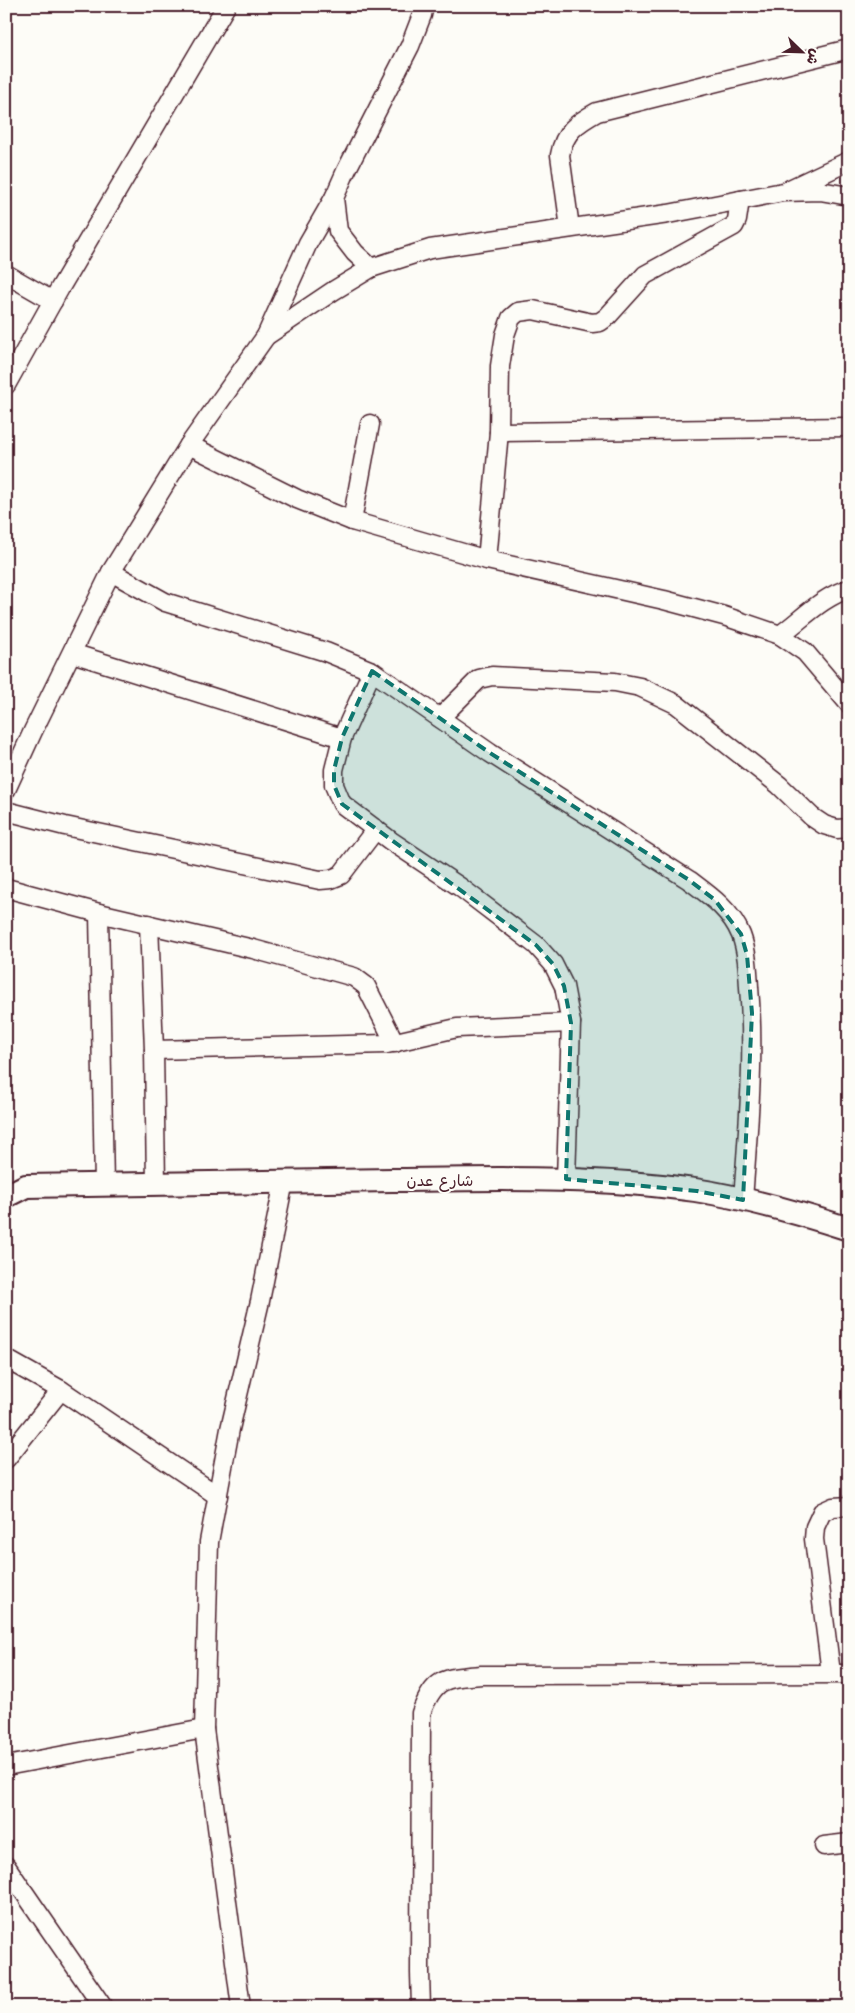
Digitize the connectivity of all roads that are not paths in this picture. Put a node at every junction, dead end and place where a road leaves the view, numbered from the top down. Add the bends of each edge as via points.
1 (226, 6) edge
2 (424, 6) edge
3 (849, 49) edge
4 (849, 161) edge
5 (783, 192) junction
6 (849, 196) edge
7 (334, 198) junction
8 (740, 200) junction
9 (570, 228) junction
10 (371, 268) junction
11 (6, 274) edge
12 (53, 300) junction
13 (266, 336) junction
14 (6, 385) edge
15 (370, 424) dead end
16 (849, 427) edge
17 (499, 432) junction
18 (189, 445) junction
19 (352, 521) junction
20 (487, 560) junction
21 (111, 572) junction
22 (849, 589) edge
23 (780, 635) junction
24 (72, 653) junction
25 (372, 671) junction
26 (849, 704) edge
27 (440, 718) junction
28 (342, 738) junction
29 (6, 790) edge
30 (6, 811) edge
31 (849, 828) edge
32 (376, 829) junction
33 (6, 888) edge
34 (99, 913) junction
35 (149, 924) junction
36 (571, 1023) junction
37 (395, 1042) junction
38 (154, 1050) junction
39 (6, 1176) edge
40 (566, 1179) junction
41 (284, 1181) junction
42 (156, 1184) junction
43 (104, 1185) junction
44 (16, 1191) edge
45 (743, 1200) junction
46 (849, 1229) edge
47 (6, 1359) edge
48 (61, 1390) junction
49 (6, 1459) edge
50 (218, 1496) junction
51 (849, 1506) edge
52 (830, 1673) junction
53 (849, 1674) edge
54 (204, 1729) junction
55 (6, 1766) edge
56 (849, 1844) edge
57 (824, 1846) dead end
58 (6, 1866) edge
59 (103, 2007) edge
60 (241, 2007) edge
61 (421, 2007) edge

1 - 12 street
2 - 7 street via 410,46
3 - 9 street via 596,112 578,122 562,144 560,155
4 - 5 street
5 - 6 street via 820,191
5 - 8 street
7 - 10 street via 338,231
7 - 13 street via 308,244
8 - 9 street
8 - 17 street via 734,226 645,275 600,322 533,310 518,312 511,318 500,366
9 - 10 street via 430,249
10 - 13 street
11 - 12 street
12 - 14 street
13 - 18 street
15 - 19 street
16 - 17 street
17 - 20 street
18 - 19 street via 296,500
18 - 21 street
19 - 20 street
20 - 23 street via 664,600
21 - 24 street
21 - 25 street via 165,602 326,652
22 - 23 street via 819,605
23 - 26 street via 805,652
24 - 28 street
24 - 29 street
25 - 27 street
25 - 28 street
27 - 31 street via 479,679 492,676 615,682 640,687 676,704 779,786 812,817 837,829
27 - 45 street via 689,880 730,915 746,955 752,1013
28 - 32 street via 334,770 334,785 342,804
30 - 32 street via 320,880 341,874
32 - 36 street via 536,945 553,964 564,986
33 - 34 street
34 - 35 street
34 - 43 street
35 - 37 street via 354,977 366,986
35 - 38 street
36 - 37 street via 457,1028
36 - 40 street
37 - 38 street
38 - 42 street
39 - 44 street, شارع عدن
40 - 41 street, شارع عدن
40 - 45 street, شارع عدن via 668,1187
41 - 42 street, شارع عدن
41 - 50 street
42 - 43 street, شارع عدن
43 - 44 street, شارع عدن
45 - 46 street, شارع عدن
47 - 48 street
48 - 49 street
48 - 50 street
50 - 54 street via 209,1542
51 - 52 street via 822,1512 815,1527
52 - 53 street
52 - 61 street via 482,1674 451,1678 438,1684 428,1695 421,1713
54 - 55 street
54 - 60 street
56 - 57 street
58 - 59 street

